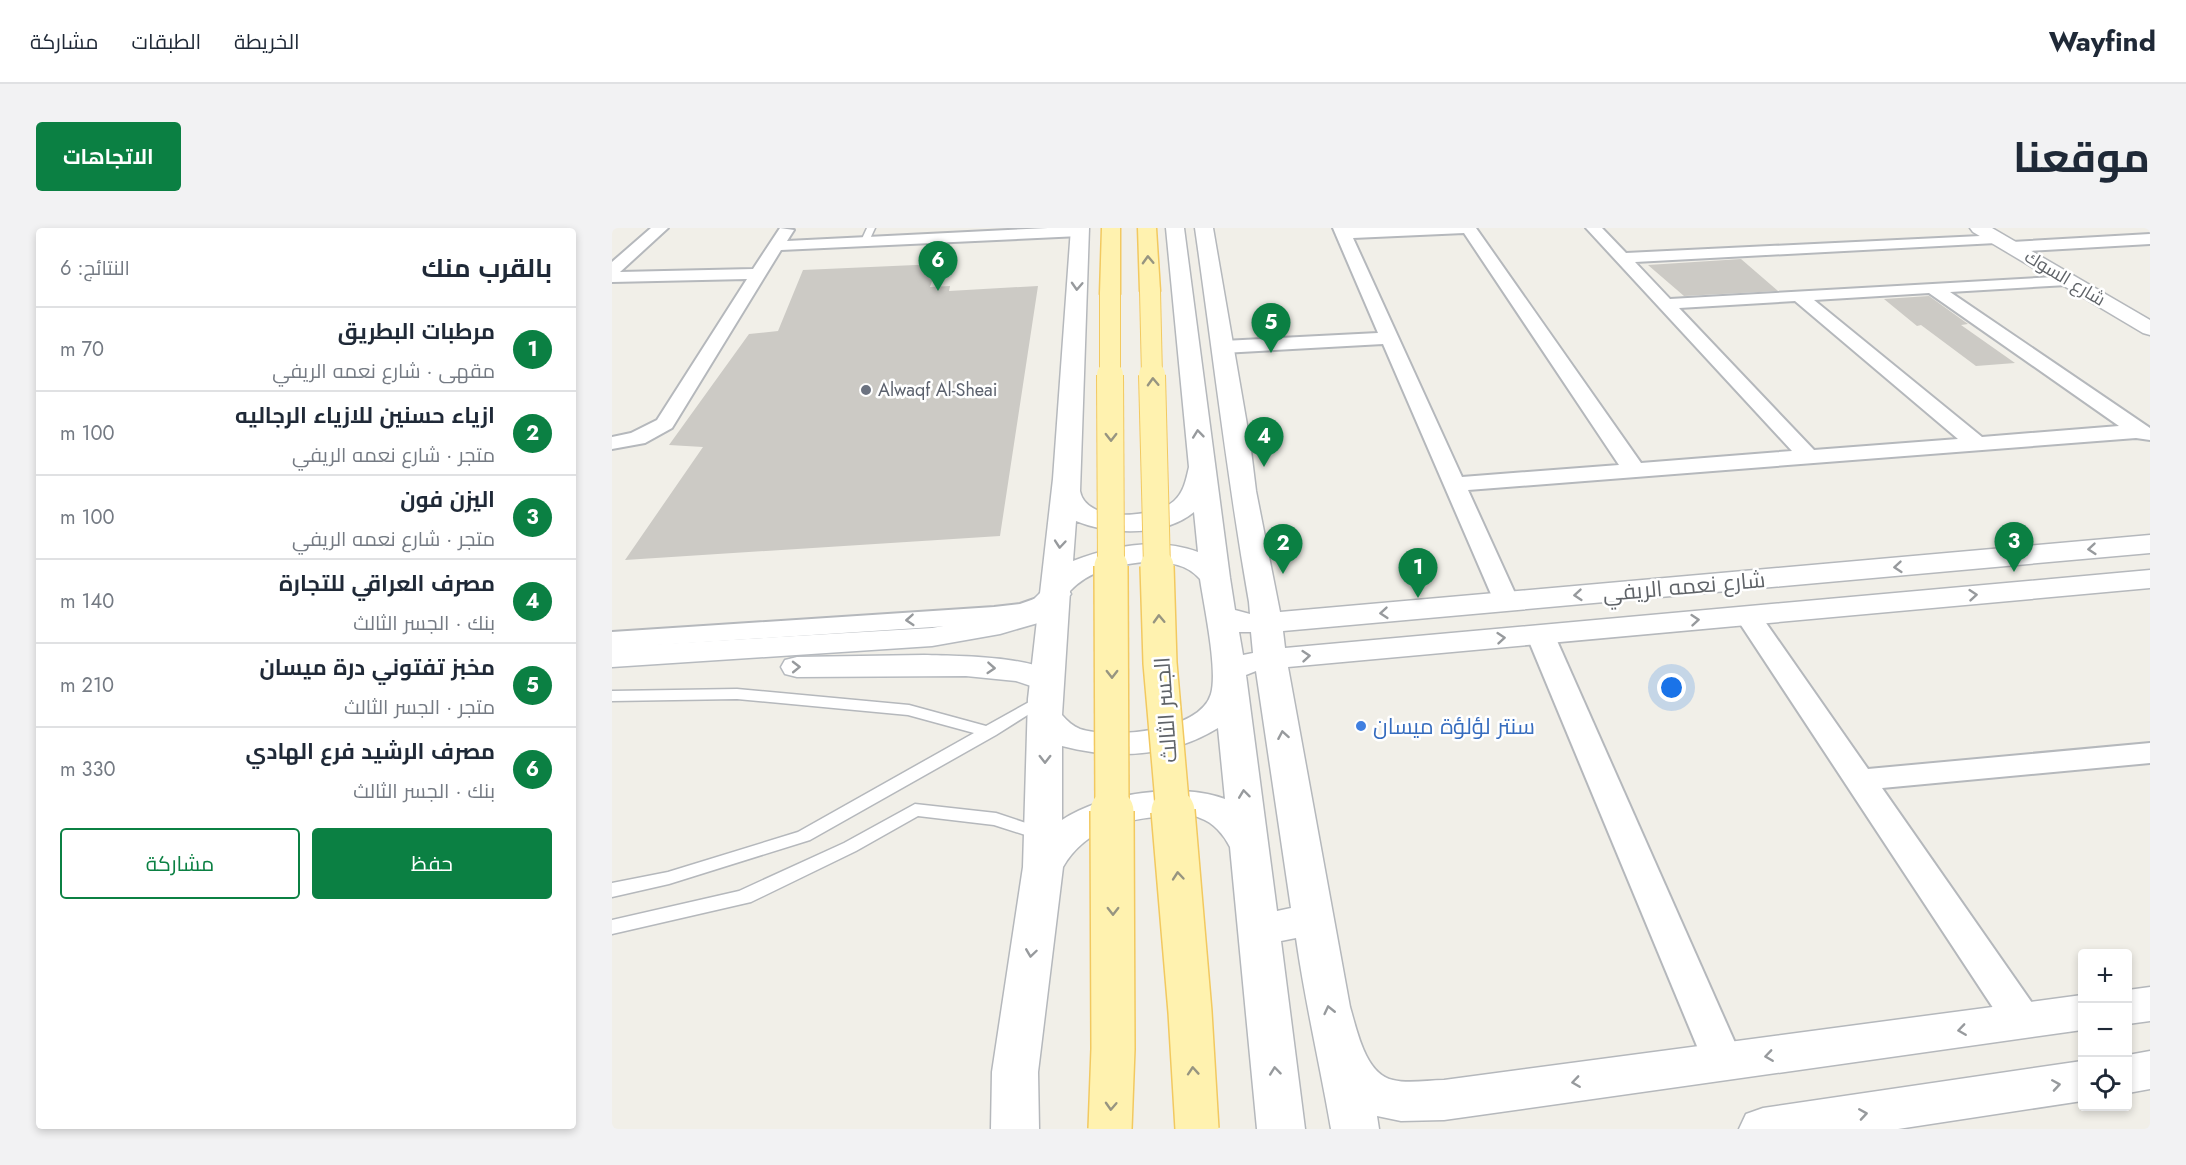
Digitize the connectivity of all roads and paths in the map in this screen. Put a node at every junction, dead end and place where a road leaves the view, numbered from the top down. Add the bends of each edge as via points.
1 (660, 228) edge
2 (787, 228) edge
3 (1466, 228) edge
4 (1594, 228) edge
5 (1832, 228) edge
6 (1979, 228) edge
7 (1090, 229) edge
8 (1181, 229) edge
9 (1342, 231) edge
10 (868, 235) edge
11 (2150, 240) edge
12 (2004, 243) junction
13 (776, 246) junction
14 (1857, 246) junction
15 (1623, 258) junction
16 (612, 270) edge
17 (758, 274) junction
18 (612, 278) edge
19 (2067, 280) junction
20 (1934, 289) junction
21 (1800, 297) junction
22 (1665, 304) junction
23 (2145, 323) edge
24 (1389, 338) junction
25 (1223, 347) junction
26 (2145, 434) edge
27 (612, 443) edge
28 (1976, 443) junction
29 (1808, 456) junction
30 (1202, 467) junction
31 (1635, 471) junction
32 (1066, 479) junction
33 (1454, 484) junction
34 (2150, 544) edge
35 (1215, 578) junction
36 (2150, 579) edge
37 (1054, 594) junction
38 (1506, 602) junction
39 (1220, 615) junction
40 (1748, 616) junction
41 (1540, 634) junction
42 (612, 640) edge
43 (1268, 641) junction
44 (612, 657) edge
45 (612, 674) edge
46 (1230, 675) junction
47 (612, 696) edge
48 (1046, 699) junction
49 (990, 732) junction
50 (2150, 753) edge
51 (1859, 780) junction
52 (1043, 851) junction
53 (1250, 851) junction
54 (612, 890) edge
55 (1314, 919) junction
56 (612, 927) edge
57 (1258, 930) junction
58 (2150, 1004) edge
59 (2132, 1006) edge
60 (2078, 1014) edge
61 (2023, 1021) junction
62 (1343, 1062) junction
63 (1724, 1063) junction
64 (2150, 1070) edge
65 (1015, 1072) junction
66 (2132, 1073) edge
67 (2078, 1082) edge
68 (1444, 1100) junction
69 (995, 1129) edge
70 (1015, 1129) edge
71 (1110, 1129) edge
72 (1197, 1129) edge
73 (1281, 1129) edge
74 (1355, 1129) edge
75 (1399, 1129) edge
76 (1763, 1129) edge

1 - 16 street
2 - 13 street
3 - 9 street
3 - 31 street
4 - 15 street
5 - 14 street
6 - 12 street, شارع السوك
7 - 10 street
7 -> 32 street
7 -> 71 main road, bridge via 1110,294
8 - 25 street
30 -> 8 street
72 -> 8 main road, الجسر الثالث, bridge via 1160,663 1150,291
9 - 24 street
10 - 13 street
11 - 12 street
12 - 14 street
12 - 19 street, شارع السوك
13 - 17 street
14 - 15 street
15 - 22 street
17 - 18 street
17 - 27 street via 665,424 637,438
19 - 20 street
19 - 23 street, شارع السوك
20 - 21 street
20 - 26 street
21 - 22 street
21 - 28 street
22 - 29 street
24 - 25 street
24 - 33 street
25 - 43 street
26 - 28 street
28 - 29 street
29 - 31 street
30 - 32 street via 1200,484 1184,506 1175,513 1133,522 1094,520 1077,510 1068,498
30 - 35 street
31 - 33 street
32 -> 37 street
33 - 38 street
34 -> 38 street, شارع نعمه الريفي
35 - 37 street via 1197,561 1141,554 1088,564 1063,578
35 - 39 street
40 -> 36 street, شارع نعمه الريفي
37 -> 42 street via 1025,611 1009,614
37 - 44 street via 1027,616 933,637
37 - 48 street
38 -> 43 street, شارع نعمه الريفي
39 - 43 street, شارع نعمه الريفي
39 - 46 street
41 -> 40 street, شارع نعمه الريفي
40 - 51 street
43 -> 41 street, شارع نعمه الريفي
41 - 63 street
43 - 46 street, شارع نعمه الريفي
55 -> 43 street
45 -> 48 street via 943,665 1024,672
46 - 48 street via 1228,694 1212,717 1195,728 1144,742 1120,744 1067,736 1053,727
53 -> 46 street
47 - 49 lane via 737,694 909,710
48 - 49 lane
48 -> 52 street
49 - 54 lane via 804,836 669,878
50 - 51 street
51 - 61 street
52 - 53 street via 1049,853 1086,821 1117,811 1181,804 1208,806 1227,816 1244,836
52 - 56 lane via 996,819 915,810 850,847 744,897
52 -> 65 street
53 - 57 street
55 - 57 street
62 -> 55 street via 1328,1007
73 -> 57 street
58 - 59 street
60 - 61 street
61 -> 63 street
62 - 68 street via 1378,1097
62 - 74 street
63 -> 68 street
64 - 66 street
65 - 69 street
65 - 70 street
76 -> 67 street
68 - 75 street via 1421,1106 1407,1115

